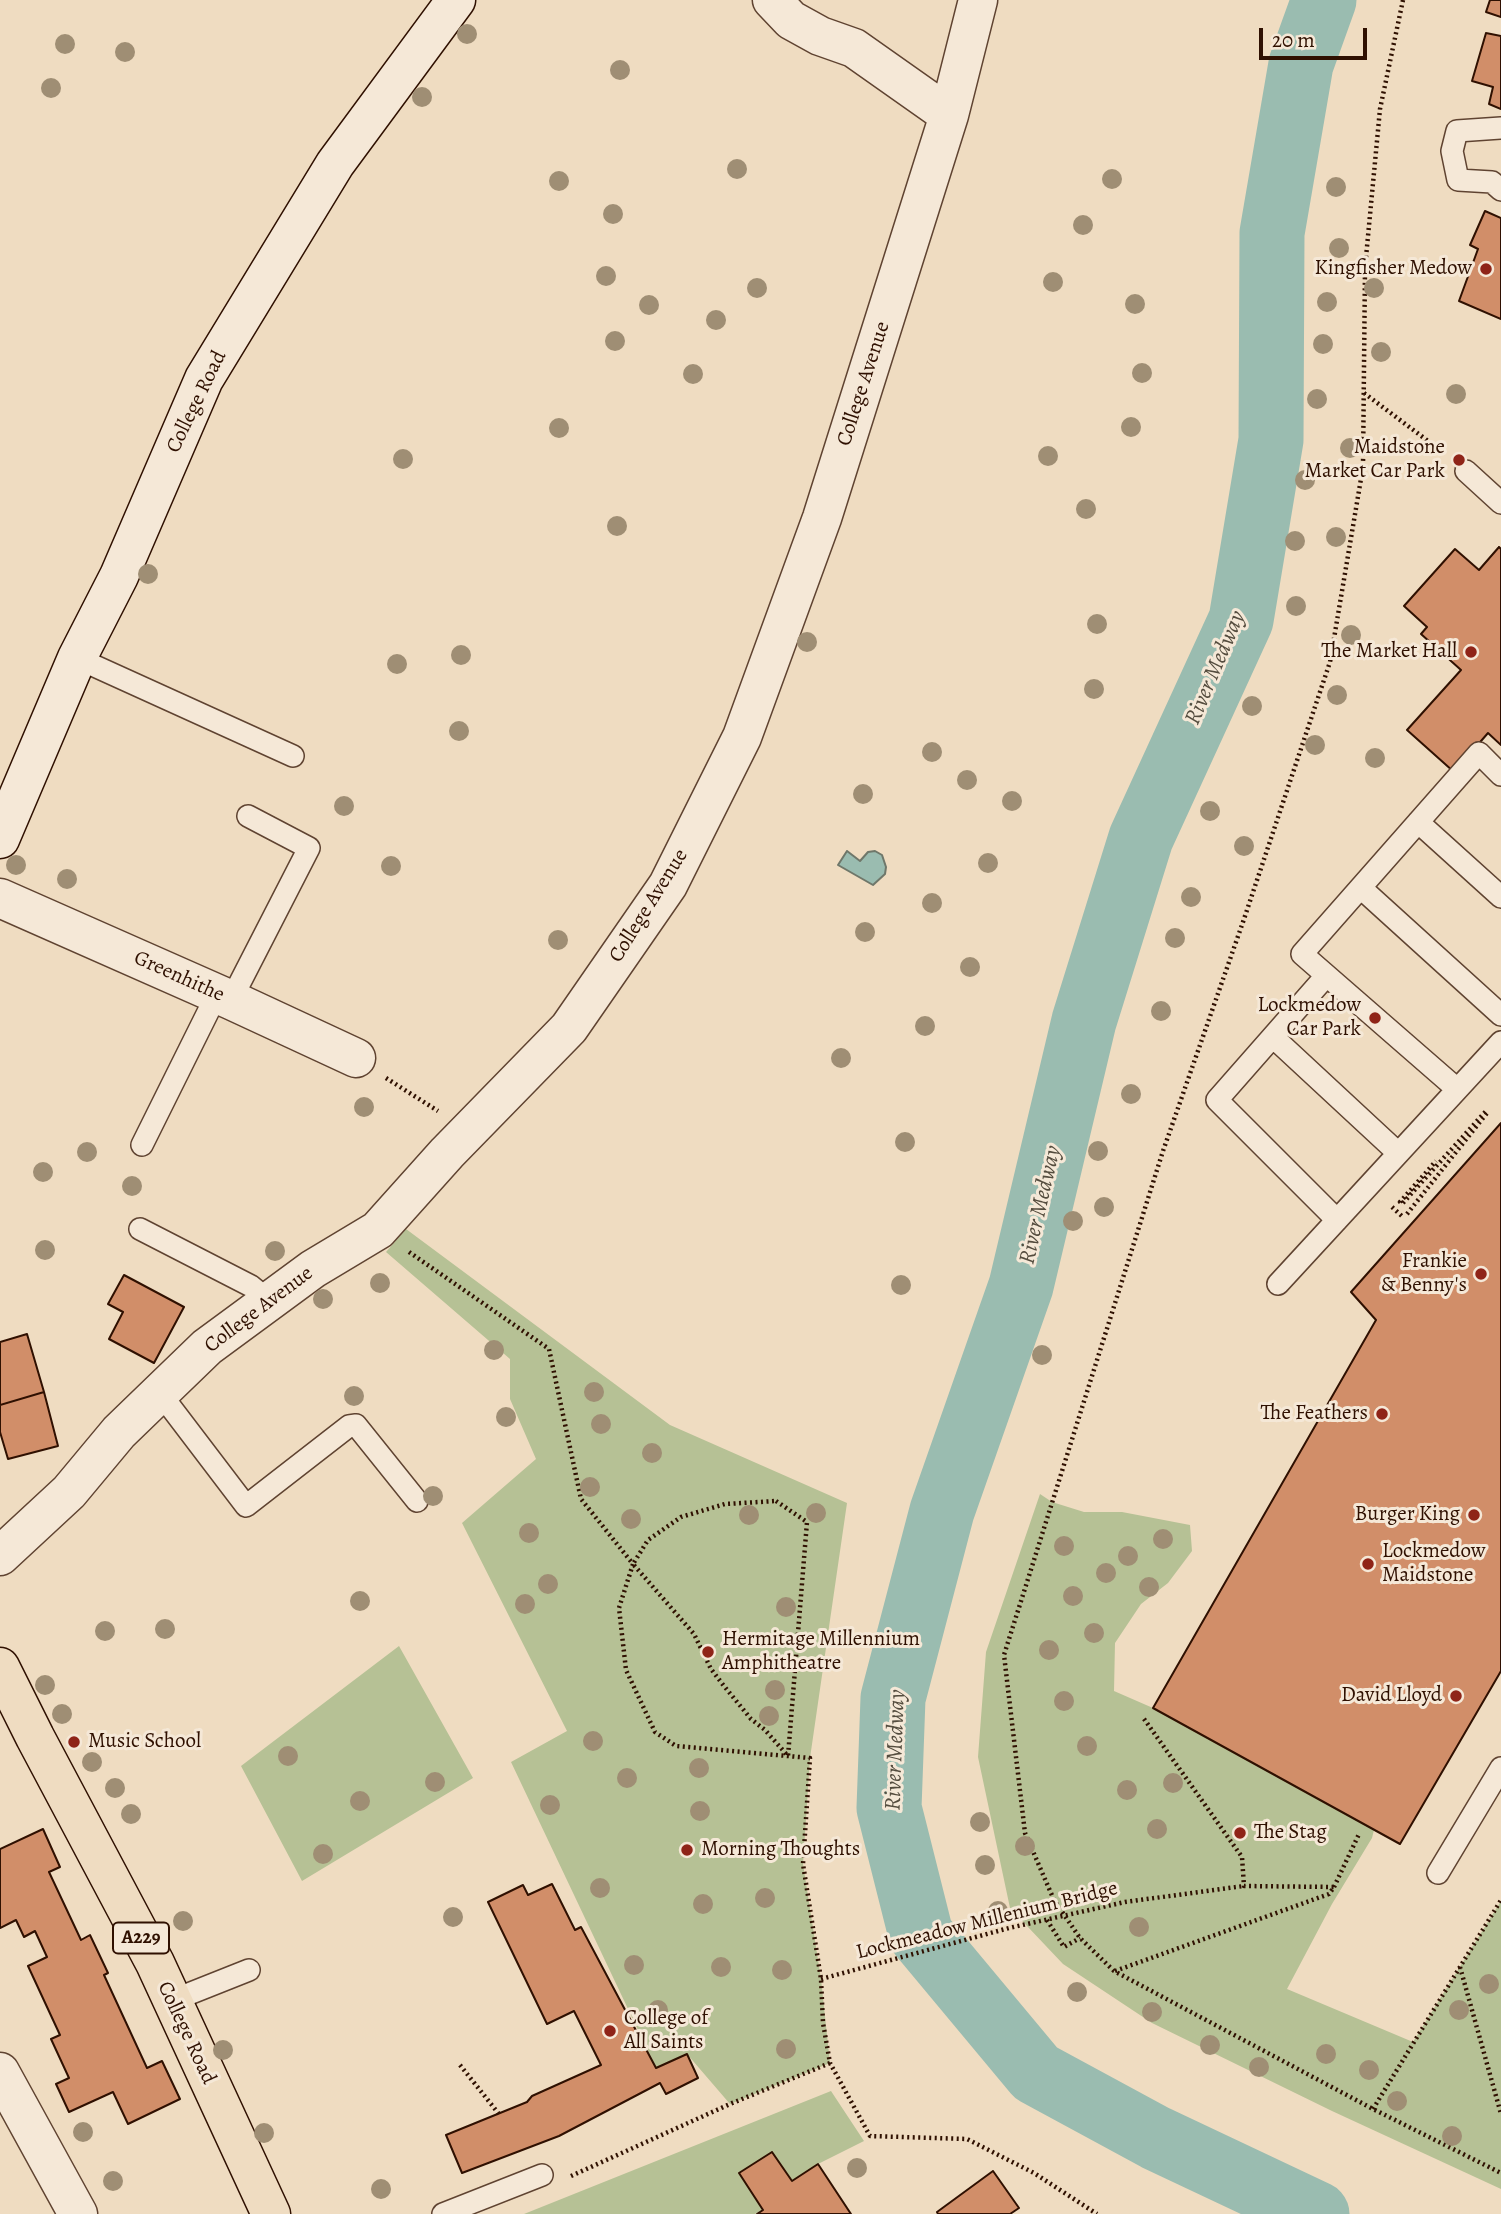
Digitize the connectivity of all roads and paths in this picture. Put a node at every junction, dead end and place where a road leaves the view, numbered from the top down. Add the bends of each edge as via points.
1 (456, 0) edge
2 (772, 0) edge
3 (978, 0) edge
4 (1403, 0) edge
5 (949, 115) junction
6 (1501, 128) edge
7 (1501, 190) edge
8 (1364, 393) junction
9 (1431, 441) dead end
10 (1466, 471) dead end
11 (1501, 503) edge
12 (77, 659) junction
13 (293, 756) dead end
14 (1501, 775) edge
15 (248, 816) dead end
16 (1418, 822) junction
17 (0, 839) edge
18 (1361, 888) junction
19 (1501, 897) edge
20 (0, 898) edge
21 (1326, 976) junction
22 (224, 997) junction
23 (1501, 1015) edge
24 (1273, 1037) junction
25 (1501, 1041) edge
26 (356, 1058) joint
27 (1457, 1089) junction
28 (1483, 1104) dead end
29 (142, 1145) dead end
30 (447, 1153) junction
31 (1398, 1153) junction
32 (1392, 1207) dead end
33 (1337, 1220) junction
34 (140, 1229) dead end
35 (378, 1230) junction
36 (1278, 1284) dead end
37 (268, 1300) junction
38 (160, 1393) junction
39 (417, 1501) dead end
40 (0, 1556) edge
41 (633, 1564) junction
42 (0, 1667) edge
43 (1142, 1716) dead end
44 (788, 1756) junction
45 (1501, 1768) edge
46 (1360, 1834) dead end
47 (1438, 1872) dead end
48 (1244, 1886) junction
49 (1334, 1888) junction
50 (1501, 1900) edge
51 (1047, 1920) junction
52 (1080, 1938) junction
53 (1460, 1966) junction
54 (249, 1970) dead end
55 (1114, 1971) junction
56 (821, 1979) junction
57 (171, 2001) junction
58 (830, 2063) junction
59 (460, 2065) dead end
60 (0, 2072) edge
61 (1373, 2109) junction
62 (499, 2114) dead end
63 (1501, 2114) edge
64 (1501, 2173) edge
65 (536, 2178) joint
66 (78, 2214) edge
67 (271, 2214) edge
68 (443, 2214) edge
69 (1097, 2214) edge

1 - 12 street, College Road via 335,164 204,379 119,576
2 - 5 street via 791,20 854,48
3 - 5 street, College Avenue
4 - 8 path via 1380,109 1365,268
5 - 30 street, College Avenue via 822,518 742,737 668,885 569,1028
6 - 7 lane via 1457,131 1452,151 1458,180 1492,182
8 - 9 path
8 - 52 path via 1363,467 1330,662 1163,1151 1004,1655 1025,1833 1054,1900
10 - 11 lane
12 - 13 lane
12 - 17 street, College Road
14 - 16 lane via 1479,753
15 - 22 lane via 309,848
16 - 18 lane
16 - 19 lane
18 - 21 lane via 1302,954
18 - 23 lane
20 - 22 street, Greenhithe
21 - 24 lane
21 - 27 lane
22 - 26 street, Greenhithe
22 - 29 lane
24 - 31 lane
24 - 33 lane via 1217,1100
25 - 27 lane
26 - 30 path via 451,1119
27 - 31 lane
28 - 32 path via 1401,1202 1486,1111 1405,1216
30 - 35 street, College Avenue
31 - 33 lane
33 - 36 lane
34 - 37 lane via 251,1286
35 - 37 street, College Avenue
35 - 41 path via 549,1349 581,1499
37 - 38 street, College Avenue via 207,1347
38 - 39 lane via 246,1506 356,1425
38 - 40 street, College Avenue via 119,1432 69,1492
41 - 44 path via 694,1634 710,1669
41 - 44 path via 619,1608 626,1670 656,1732 676,1746
41 - 44 path via 648,1540 681,1517 724,1504 776,1501 807,1522
42 - 57 highway, College Road / A229
43 - 48 path via 1242,1857
44 - 56 path via 810,1758 803,1864
45 - 47 lane
46 - 49 path
48 - 49 path, Lockmeadow Millenium Bridge
48 - 51 path, Lockmeadow Millenium Bridge, bridge via 1125,1902
49 - 55 path via 1329,1894
50 - 53 path
51 - 52 path via 1064,1947
51 - 56 path, Lockmeadow Millenium Bridge, bridge
52 - 55 path
53 - 61 path
53 - 63 path
54 - 57 lane
55 - 61 path
56 - 58 path via 822,2023
57 - 67 highway, College Road / A229
58 - 65 path via 559,2182
58 - 69 path via 870,2136 967,2139 1034,2173
59 - 62 path
60 - 66 street
61 - 64 path
65 - 68 lane

